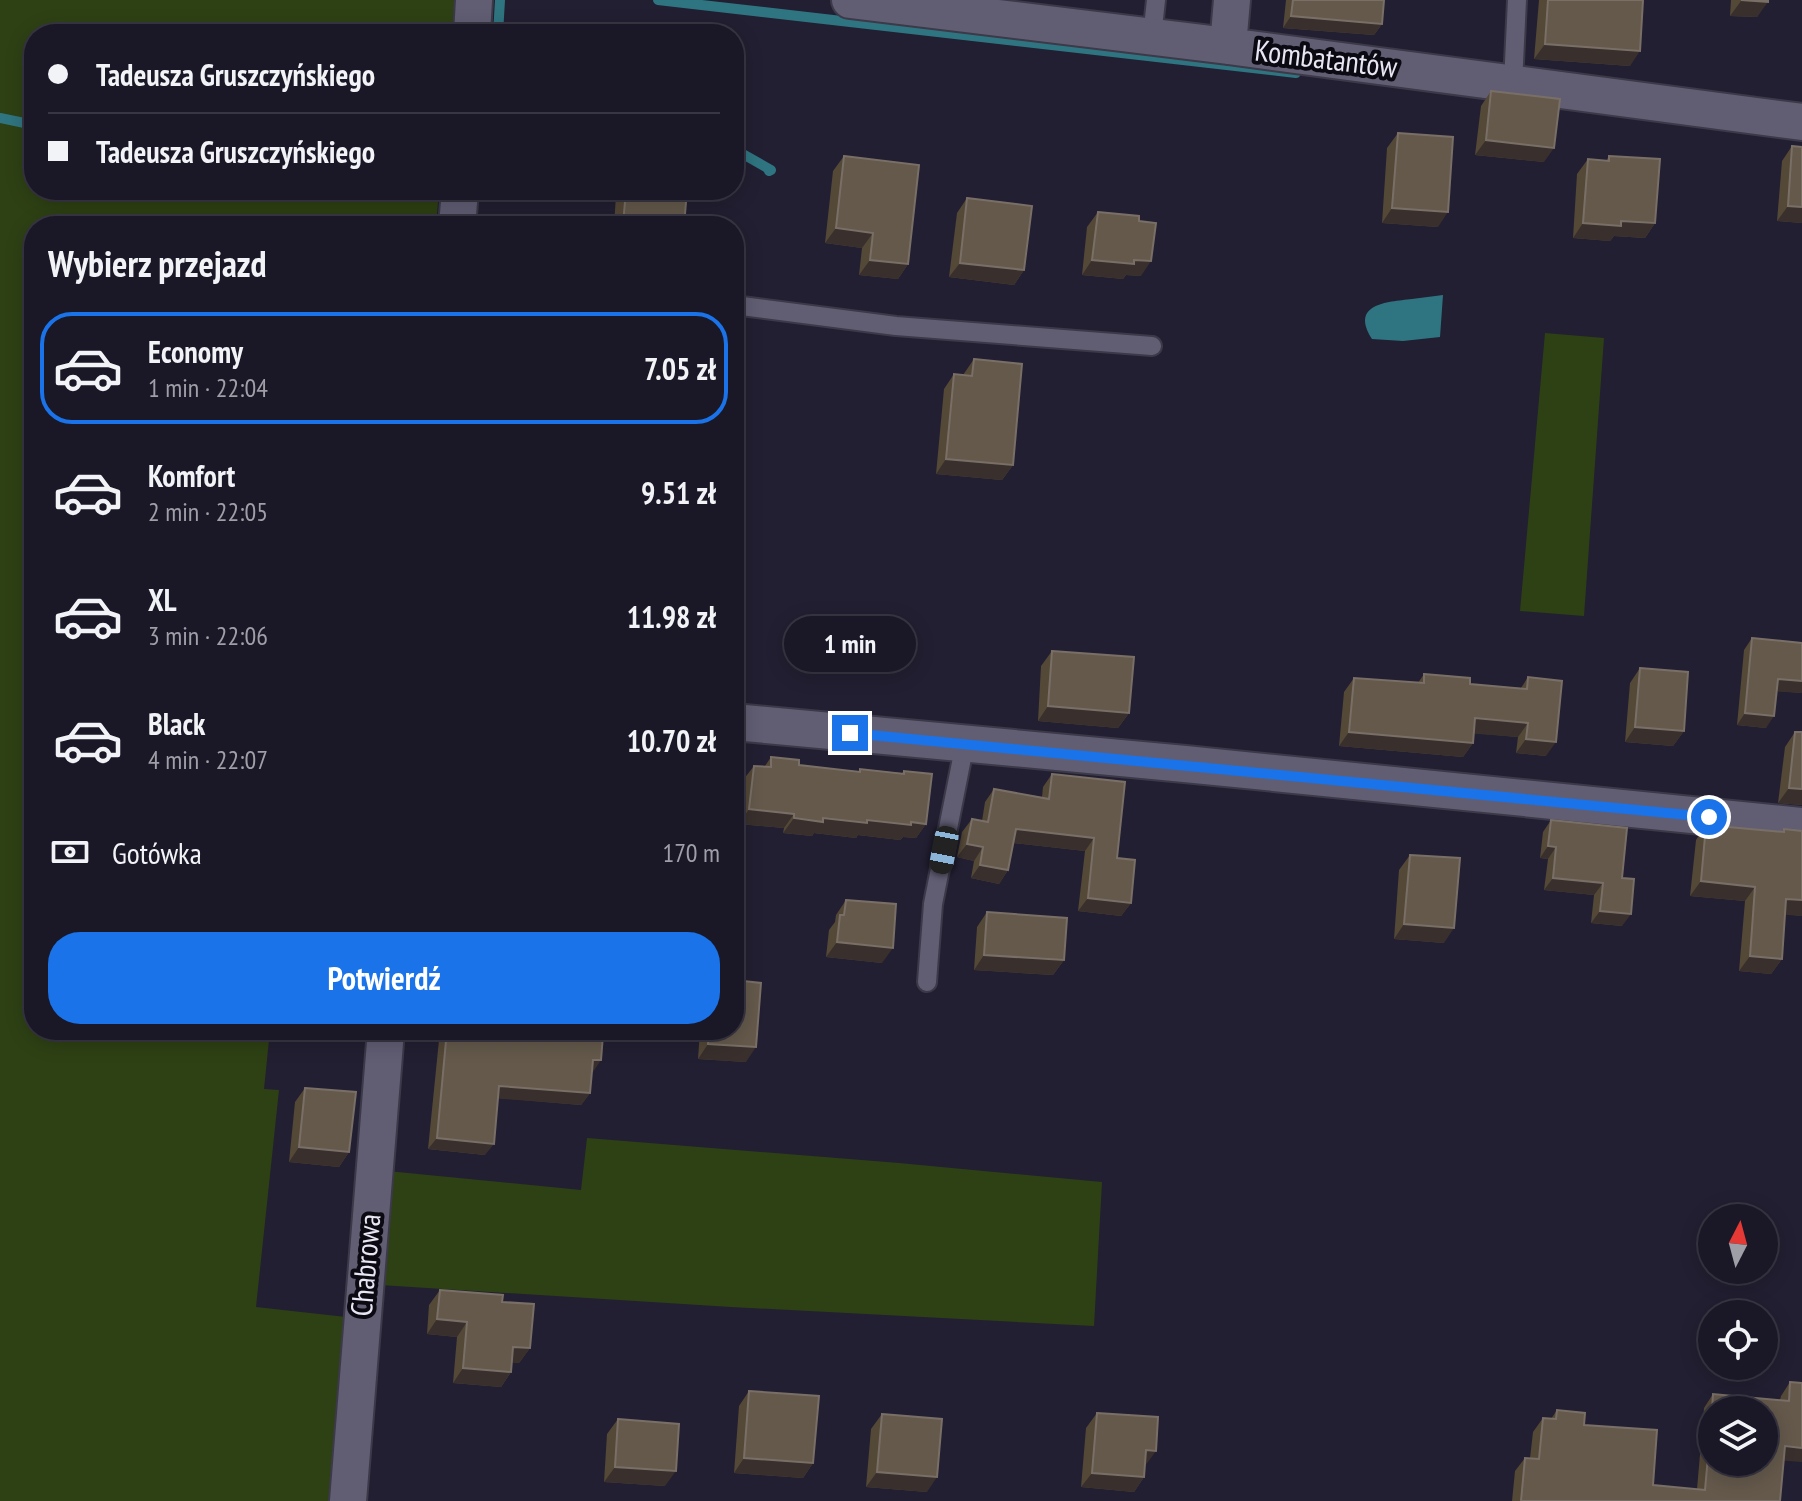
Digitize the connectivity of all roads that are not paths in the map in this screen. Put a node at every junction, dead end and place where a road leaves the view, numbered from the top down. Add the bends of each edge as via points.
1 (474, 0) edge
2 (850, 0) edge
3 (1156, 0) edge
4 (1232, 0) edge
5 (1517, 0) edge
6 (997, 8) edge
7 (473, 24) edge
8 (1152, 37) junction
9 (1228, 46) junction
10 (1513, 83) junction
11 (1802, 122) edge
12 (744, 306) edge
13 (1152, 346) dead end
14 (744, 723) edge
15 (965, 743) junction
16 (1802, 826) edge
17 (927, 982) dead end
18 (385, 1040) edge
19 (348, 1501) edge

1 - 7 street
2 - 6 street, Kombatantów
3 - 8 lane
4 - 9 street
5 - 10 lane
6 - 8 street, Kombatantów
8 - 9 street, Kombatantów
9 - 10 street, Kombatantów
10 - 11 street, Kombatantów
12 - 13 lane via 896,326
14 - 15 street
15 - 16 street
15 - 17 lane via 933,904
18 - 19 street, Chabrowa

